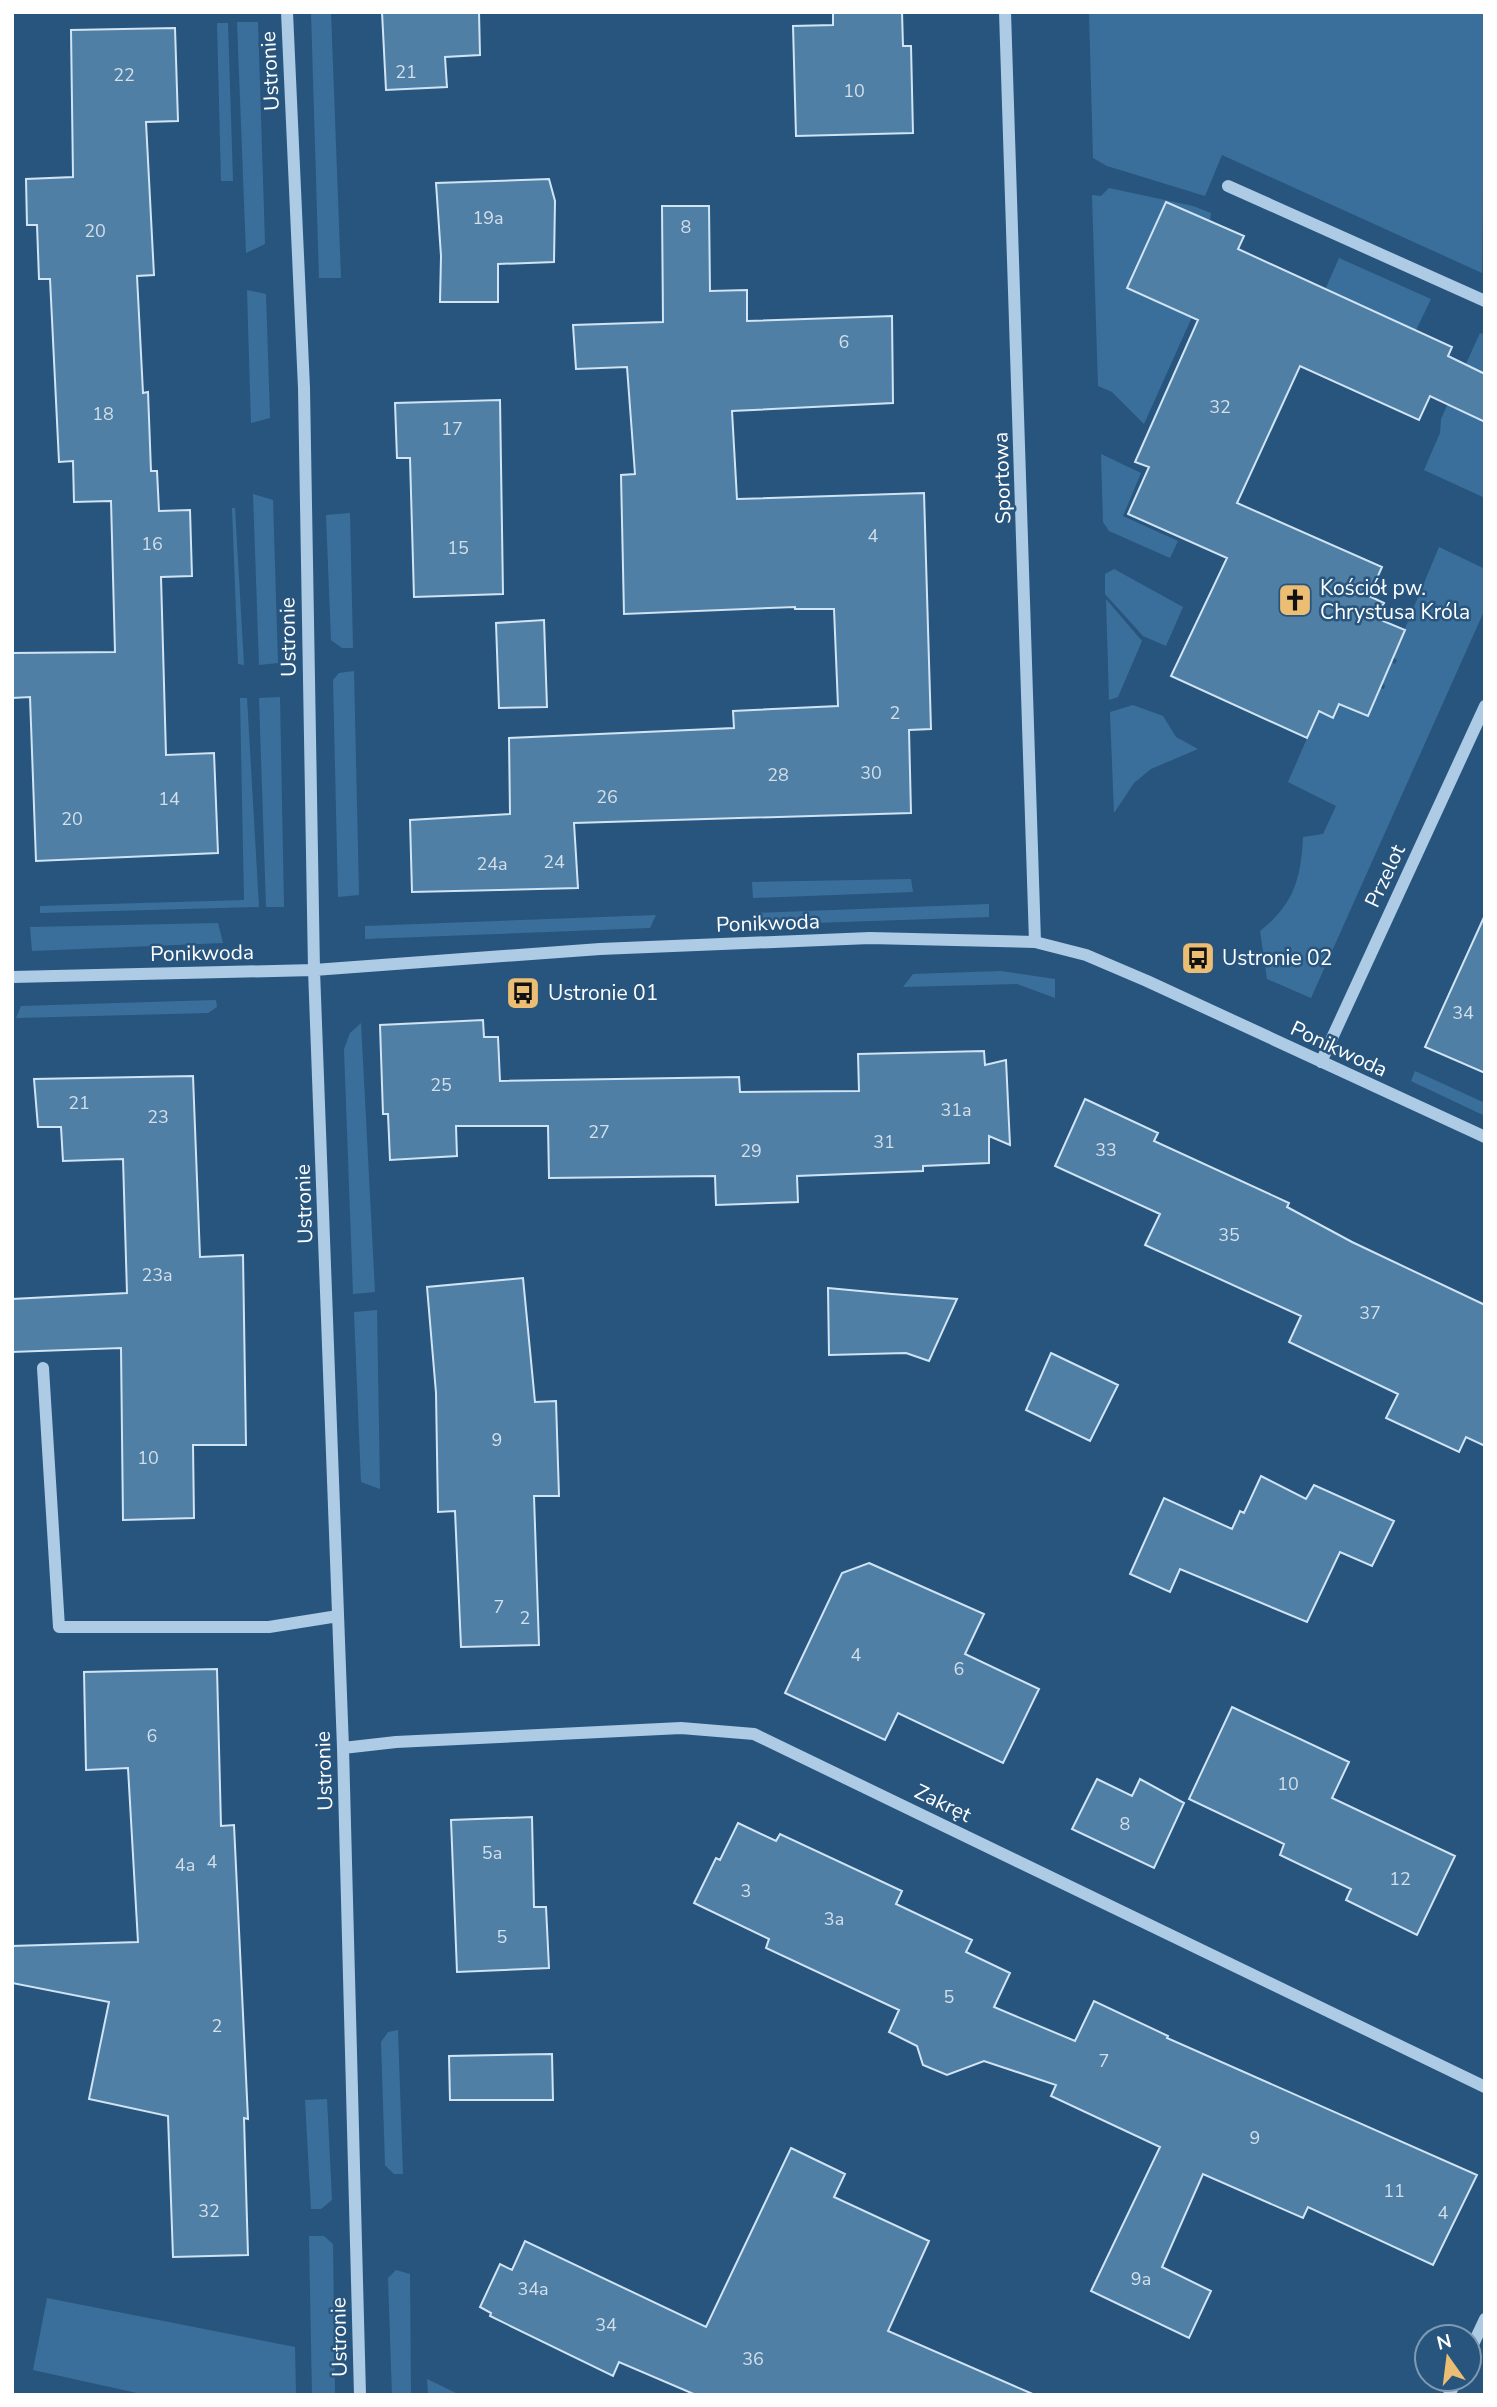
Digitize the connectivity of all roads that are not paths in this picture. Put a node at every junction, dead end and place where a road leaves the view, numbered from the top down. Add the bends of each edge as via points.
1 (287, 12) edge
2 (1005, 12) edge
3 (1228, 186) dead end
4 (1485, 301) edge
5 (1485, 706) edge
6 (1035, 942) junction
7 (314, 970) junction
8 (12, 977) edge
9 (1321, 1062) junction
10 (1485, 1138) edge
11 (43, 1368) dead end
12 (338, 1616) junction
13 (343, 1748) junction
14 (1485, 2087) edge
15 (360, 2395) edge

1 - 7 street, Ustronie via 304,388
2 - 6 street, Sportowa
3 - 4 street
5 - 9 street, Przelot
6 - 7 street, Ponikwoda via 870,938 600,949
6 - 9 street, Ponikwoda via 1086,955
7 - 8 street, Ponikwoda
7 - 12 street, Ustronie
9 - 10 street, Ponikwoda
11 - 12 street via 59,1628 269,1627
12 - 13 street, Ustronie
13 - 14 street, Zakręt via 681,1728 754,1734
13 - 15 street, Ustronie

